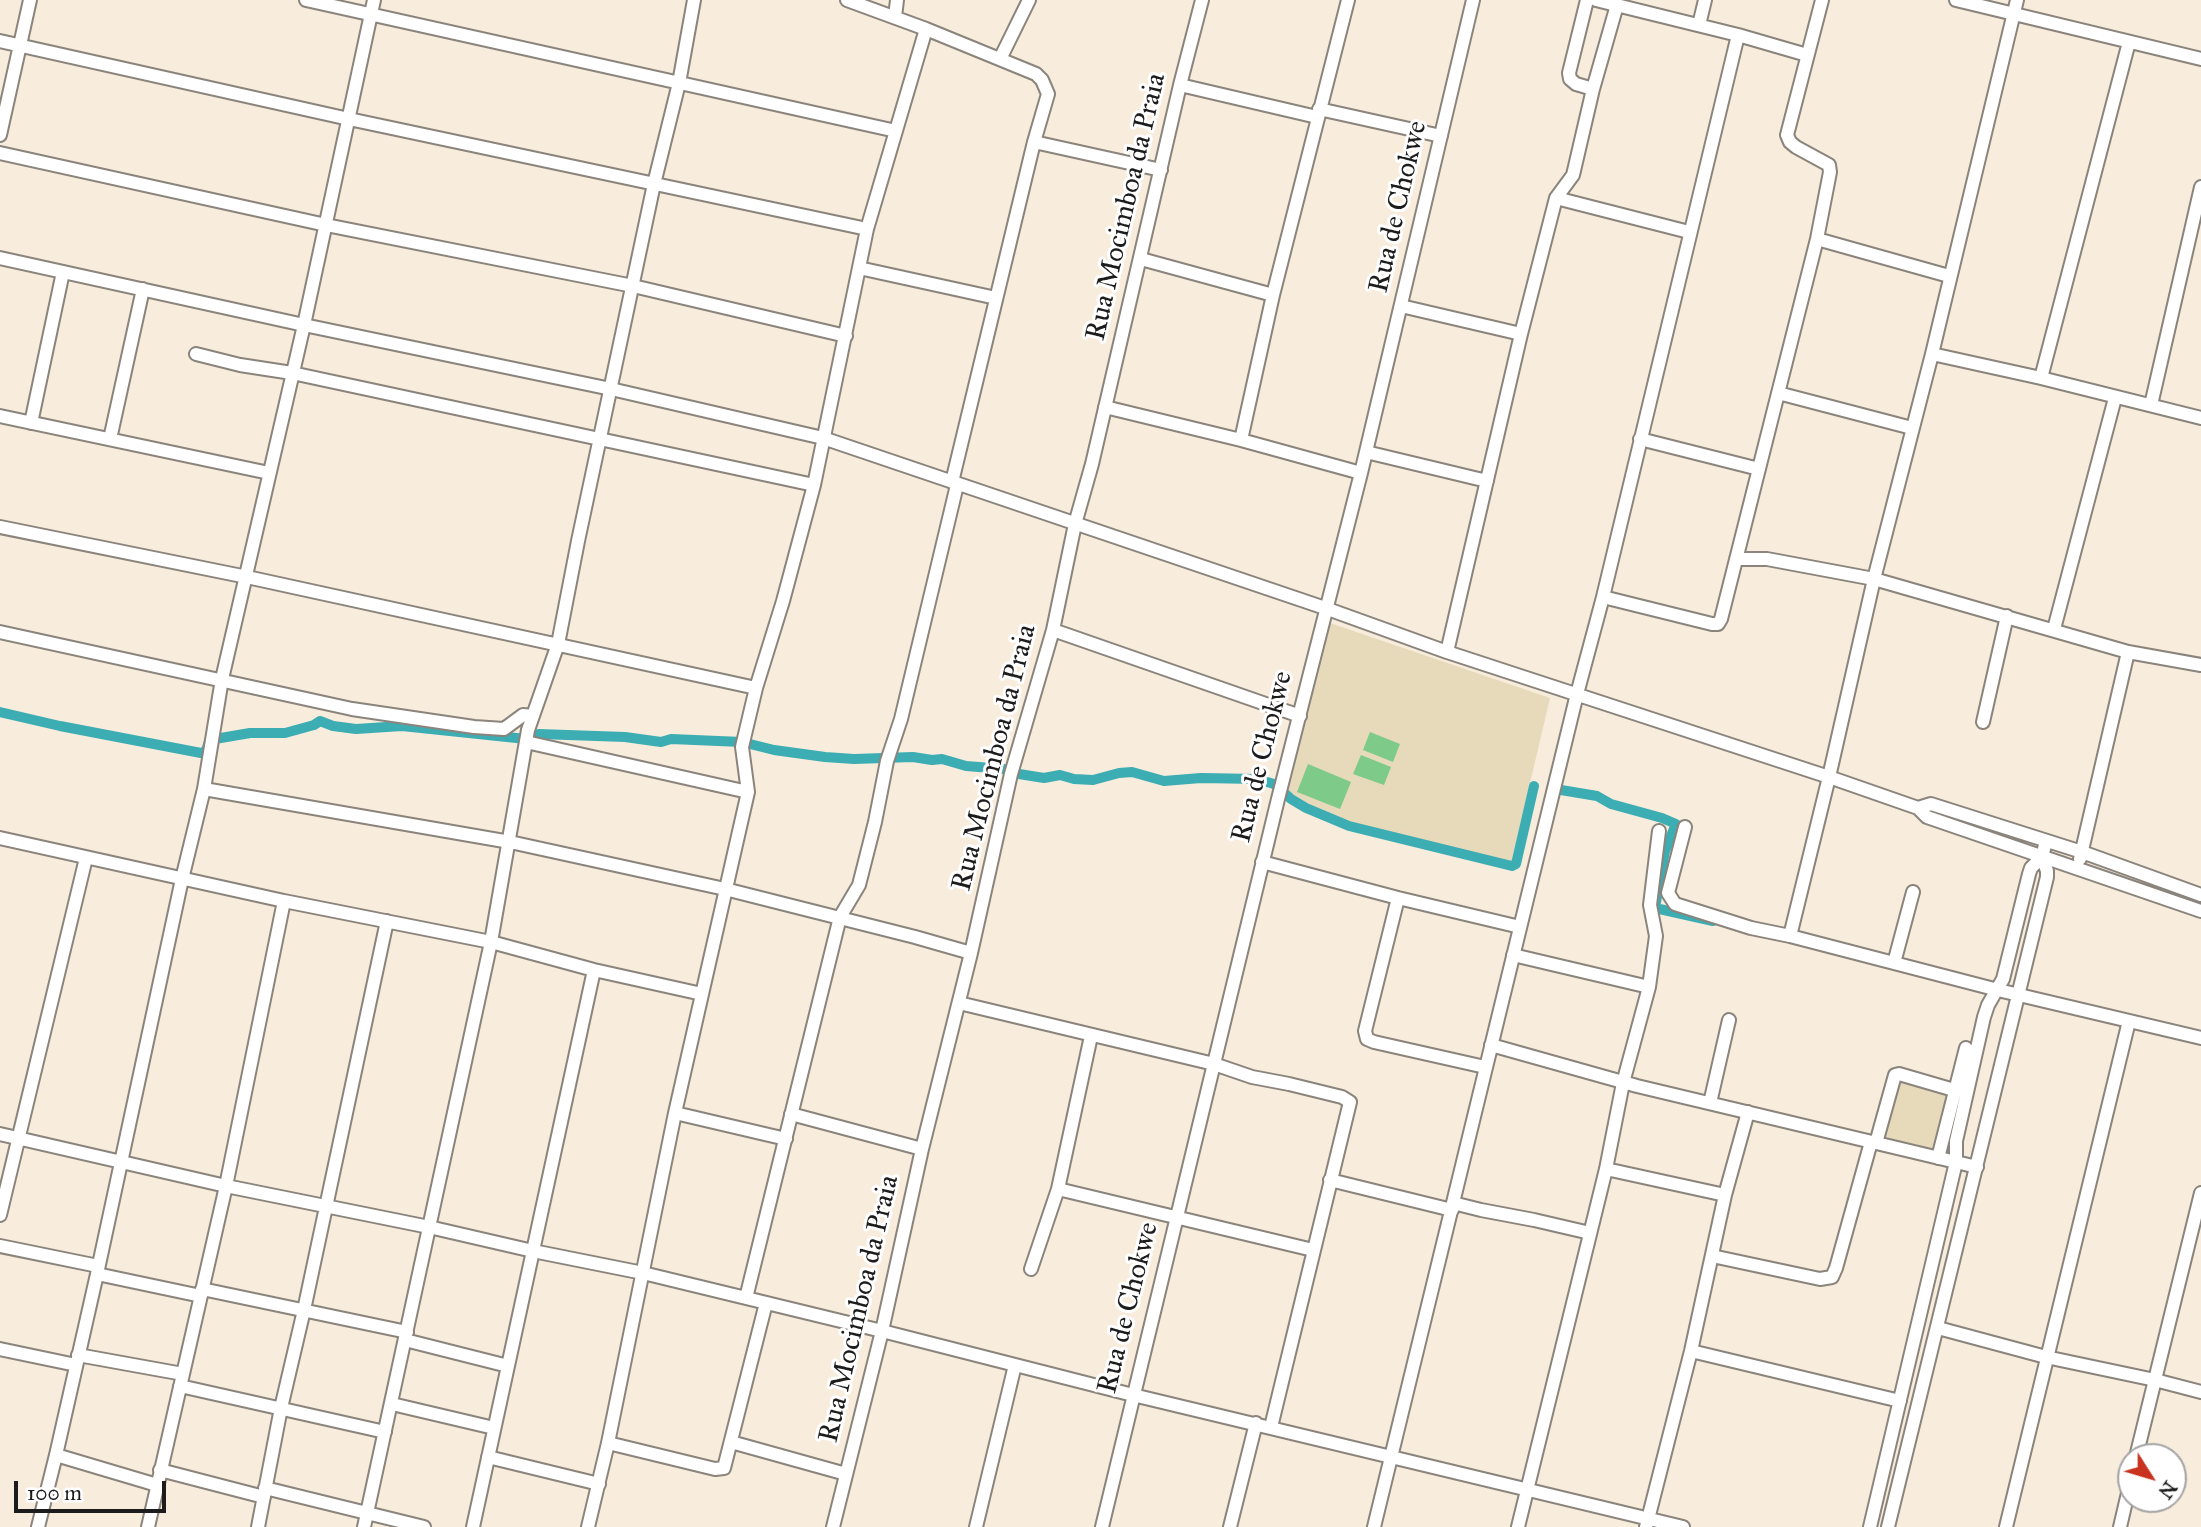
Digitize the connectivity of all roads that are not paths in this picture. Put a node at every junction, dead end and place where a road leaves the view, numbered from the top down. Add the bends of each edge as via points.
1 (30, 0) edge
2 (306, 0) edge
3 (374, 0) edge
4 (694, 0) edge
5 (847, 0) edge
6 (897, 0) edge
7 (1029, 0) edge
8 (1202, 0) edge
9 (1348, 0) edge
10 (1473, 0) edge
11 (1587, 0) edge
12 (1596, 0) edge
13 (1705, 0) edge
14 (1822, 0) edge
15 (1956, 0) edge
16 (1617, 5) junction
17 (2015, 6) edge
18 (370, 15) junction
19 (895, 17) junction
20 (1699, 25) junction
21 (926, 29) junction
22 (1738, 35) junction
23 (0, 41) edge
24 (2129, 42) junction
25 (20, 45) junction
26 (1807, 55) junction
27 (1000, 59) junction
28 (2201, 59) edge
29 (679, 83) junction
30 (1180, 85) junction
31 (1593, 89) junction
32 (1318, 113) junction
33 (349, 119) junction
34 (896, 131) junction
35 (0, 135) edge
36 (1441, 136) junction
37 (1034, 142) junction
38 (0, 153) edge
39 (1161, 170) junction
40 (654, 184) junction
41 (2201, 187) edge
42 (1556, 198) junction
43 (326, 225) junction
44 (867, 229) junction
45 (1689, 232) junction
46 (1816, 239) junction
47 (0, 258) edge
48 (1141, 259) junction
49 (859, 268) junction
50 (63, 272) junction
51 (1950, 276) junction
52 (633, 286) junction
53 (143, 289) junction
54 (1273, 295) junction
55 (996, 298) junction
56 (1401, 306) junction
57 (304, 325) junction
58 (1521, 334) junction
59 (846, 336) junction
60 (196, 354) dead end
61 (1932, 354) junction
62 (292, 373) junction
63 (2041, 378) junction
64 (611, 389) junction
65 (1778, 393) junction
66 (2115, 398) junction
67 (2151, 405) junction
68 (1105, 407) junction
69 (0, 416) edge
70 (2201, 418) edge
71 (31, 423) junction
72 (1912, 428) junction
73 (823, 438) junction
74 (110, 439) junction
75 (1640, 439) junction
76 (601, 440) junction
77 (1241, 440) junction
78 (1366, 452) junction
79 (1759, 469) junction
80 (270, 473) junction
81 (1361, 473) junction
82 (1487, 481) junction
83 (955, 483) junction
84 (814, 485) junction
85 (1075, 524) junction
86 (0, 527) edge
87 (1736, 559) junction
88 (247, 577) junction
89 (1874, 579) junction
90 (1602, 597) junction
91 (1325, 608) junction
92 (2007, 616) junction
93 (2054, 629) junction
94 (1053, 630) junction
95 (0, 632) edge
96 (558, 644) junction
97 (1447, 652) junction
98 (2128, 652) junction
99 (2201, 666) edge
100 (222, 679) junction
101 (755, 688) junction
102 (1577, 694) junction
103 (533, 716) junction
104 (1300, 716) junction
105 (1983, 722) dead end
106 (526, 742) junction
107 (1829, 777) junction
108 (204, 789) junction
109 (748, 792) junction
110 (1918, 808) junction
111 (1994, 824) junction
112 (1685, 827) dead end
113 (1659, 831) dead end
114 (0, 838) edge
115 (1990, 839) junction
116 (2046, 841) junction
117 (510, 842) junction
118 (2081, 852) junction
119 (2042, 857) junction
120 (86, 858) junction
121 (1262, 862) junction
122 (2118, 866) junction
123 (2077, 869) junction
124 (181, 879) junction
125 (2112, 881) junction
126 (725, 889) junction
127 (1913, 892) dead end
128 (2201, 895) edge
129 (1398, 898) junction
130 (285, 901) junction
131 (2201, 911) edge
132 (840, 917) junction
133 (387, 921) junction
134 (1520, 927) junction
135 (1790, 936) junction
136 (491, 942) junction
137 (971, 953) junction
138 (1513, 955) junction
139 (1894, 963) junction
140 (594, 970) junction
141 (1649, 987) junction
142 (1998, 990) junction
143 (702, 995) junction
144 (2020, 995) junction
145 (959, 1003) junction
146 (1729, 1020) dead end
147 (2129, 1021) junction
148 (1091, 1036) junction
149 (2201, 1038) edge
150 (1491, 1045) junction
151 (1966, 1048) dead end
152 (1214, 1064) junction
153 (1485, 1067) junction
154 (1623, 1083) junction
155 (1954, 1090) junction
156 (1710, 1103) junction
157 (1748, 1112) junction
158 (675, 1113) junction
159 (791, 1114) junction
160 (0, 1134) edge
161 (18, 1138) junction
162 (786, 1139) junction
163 (1874, 1142) junction
164 (922, 1149) junction
165 (1938, 1158) junction
166 (121, 1161) junction
167 (1956, 1162) junction
168 (1977, 1167) junction
169 (1606, 1169) junction
170 (1330, 1180) junction
171 (226, 1186) junction
172 (1058, 1189) junction
173 (2201, 1193) edge
174 (1725, 1195) junction
175 (325, 1205) junction
176 (1453, 1206) junction
177 (0, 1215) edge
178 (1177, 1218) junction
179 (429, 1227) junction
180 (1590, 1233) junction
181 (0, 1246) edge
182 (1313, 1250) junction
183 (533, 1251) junction
184 (1712, 1256) junction
185 (1031, 1269) dead end
186 (97, 1270) junction
187 (643, 1273) junction
188 (202, 1293) junction
189 (746, 1298) junction
190 (766, 1303) junction
191 (304, 1310) junction
192 (1938, 1328) junction
193 (882, 1331) junction
194 (406, 1336) junction
195 (0, 1349) edge
196 (1691, 1351) junction
197 (2046, 1357) junction
198 (77, 1360) junction
199 (1015, 1365) junction
200 (508, 1366) junction
201 (181, 1380) junction
202 (2155, 1380) junction
203 (2201, 1392) edge
204 (1133, 1395) junction
205 (1900, 1401) junction
206 (392, 1404) junction
207 (281, 1408) junction
208 (1256, 1423) junction
209 (1271, 1427) junction
210 (494, 1428) junction
211 (385, 1432) junction
212 (731, 1442) junction
213 (608, 1443) junction
214 (2139, 1443) edge
215 (56, 1455) junction
216 (1391, 1456) junction
217 (488, 1457) junction
218 (160, 1470) junction
219 (846, 1474) junction
220 (599, 1484) junction
221 (157, 1485) junction
222 (1527, 1489) junction
223 (264, 1493) junction
224 (367, 1514) junction
225 (1647, 1523) edge
226 (38, 1527) edge
227 (148, 1527) edge
228 (258, 1527) edge
229 (364, 1527) edge
230 (424, 1527) edge
231 (472, 1527) edge
232 (588, 1527) edge
233 (833, 1527) edge
234 (976, 1527) edge
235 (1102, 1527) edge
236 (1230, 1527) edge
237 (1374, 1527) edge
238 (1518, 1527) edge
239 (1684, 1527) edge
240 (1870, 1527) edge
241 (1888, 1527) edge
242 (2006, 1527) edge

1 - 25 street
2 - 18 street
3 - 18 street
4 - 29 street
5 - 19 street
6 - 19 street
7 - 27 street
8 - 30 street, Rua Mocimboa da Praia
9 - 32 street
10 - 36 street, Rua de Chokwe
11 - 31 street via 1569,73 1576,84
12 - 16 street
13 - 20 street
14 - 26 street
15 - 17 street
16 - 20 street
16 - 31 street
17 - 24 street
17 - 51 street
18 - 29 street
18 - 33 street
19 - 21 street
20 - 22 street
21 - 27 street
21 - 34 street
22 - 26 street
22 - 45 street
23 - 25 street
24 - 28 street
24 - 63 street
25 - 33 street
25 - 35 street
26 - 46 street via 1787,135 1796,147 1829,165
27 - 37 street via 1036,74 1048,94
29 - 34 street
29 - 40 street
30 - 32 street
30 - 39 street, Rua Mocimboa da Praia
31 - 42 street via 1573,175
32 - 36 street
32 - 54 street
33 - 40 street
33 - 43 street
34 - 44 street
36 - 56 street, Rua de Chokwe
37 - 39 street
37 - 55 street
38 - 43 street
39 - 48 street, Rua Mocimboa da Praia
40 - 44 street
40 - 52 street
41 - 67 street
42 - 45 street
42 - 58 street
43 - 52 street
43 - 57 street
44 - 49 street
45 - 75 street
46 - 51 street
46 - 65 street
47 - 50 street
48 - 54 street
48 - 68 street, Rua Mocimboa da Praia
49 - 55 street
49 - 59 street
50 - 53 street
50 - 71 street
51 - 61 street
52 - 59 street
52 - 64 street
53 - 57 street
53 - 74 street
54 - 77 street
55 - 83 street
56 - 58 street
56 - 78 street, Rua de Chokwe
57 - 62 street
57 - 64 street
58 - 82 street
59 - 73 street
60 - 62 street
61 - 63 street
61 - 72 street
62 - 76 street
62 - 80 street
63 - 66 street
64 - 73 street
64 - 76 street
65 - 72 street
65 - 79 street
66 - 67 street
66 - 93 street
67 - 70 street
68 - 77 street
68 - 85 street, Rua Mocimboa da Praia
69 - 71 street
71 - 74 street
72 - 89 street
73 - 83 street
73 - 84 street
74 - 80 street
75 - 79 street
75 - 90 street
76 - 84 street
76 - 96 street
77 - 81 street
78 - 81 street, Rua de Chokwe
78 - 82 street
79 - 87 street
80 - 88 street
81 - 91 street, Rua de Chokwe
82 - 97 street
83 - 85 street
83 - 132 street via 859,885
84 - 101 street
85 - 91 street
85 - 94 street, Rua Mocimboa da Praia
86 - 88 street
87 - 89 street via 1767,559
87 - 90 street via 1718,624
88 - 96 street
88 - 100 street
89 - 92 street
89 - 107 street
90 - 102 street
91 - 97 street
91 - 104 street, Rua de Chokwe
92 - 93 street
92 - 105 street
93 - 98 street
94 - 104 street
94 - 137 street, Rua Mocimboa da Praia via 1012,771
95 - 100 street
96 - 101 street
96 - 103 street
97 - 102 street
98 - 99 street
98 - 118 street
100 - 103 street via 352,709 474,727 504,729 523,715
100 - 108 street
101 - 109 street via 742,747
102 - 107 street
102 - 134 street
103 - 106 street
104 - 121 street, Rua de Chokwe
106 - 109 street
106 - 117 street
107 - 110 street
107 - 135 street
108 - 117 street
108 - 124 street
109 - 126 street
110 - 111 street via 1931,804
110 - 115 street via 1927,817
111 - 115 street
111 - 116 street
112 - 135 street via 1668,893 1675,904
113 - 141 street via 1650,905 1656,936
114 - 120 street
115 - 119 street
116 - 118 street
116 - 119 street
117 - 126 street
117 - 136 street
118 - 122 street
118 - 123 street
119 - 123 street
119 - 142 street via 2029,874
119 - 144 street via 2047,877
120 - 124 street
120 - 161 street
121 - 129 street
121 - 152 street, Rua de Chokwe
122 - 125 street
122 - 128 street
123 - 125 street
124 - 130 street
124 - 166 street
125 - 131 street
126 - 132 street
126 - 143 street
127 - 139 street
129 - 134 street
129 - 153 street via 1365,1031 1367,1039
130 - 133 street
130 - 171 street
132 - 137 street
132 - 159 street
133 - 136 street
133 - 175 street
134 - 138 street
135 - 139 street
136 - 140 street
136 - 179 street
137 - 145 street, Rua Mocimboa da Praia
138 - 141 street
138 - 150 street
139 - 142 street
140 - 143 street
140 - 183 street
141 - 154 street
142 - 144 street
142 - 167 street via 1984,1017 1956,1141
143 - 158 street
144 - 147 street
144 - 168 street
145 - 148 street
145 - 164 street, Rua Mocimboa da Praia
146 - 156 street
147 - 149 street
147 - 197 street
148 - 152 street
148 - 172 street
150 - 153 street
150 - 154 street
151 - 155 street
152 - 170 street via 1350,1102
152 - 178 street, Rua de Chokwe
153 - 176 street
154 - 156 street
154 - 169 street
155 - 163 street via 1895,1075
155 - 165 street
156 - 157 street
157 - 163 street
157 - 174 street
158 - 162 street
158 - 187 street
159 - 162 street
159 - 164 street
160 - 161 street
161 - 166 street
161 - 177 street
162 - 189 street
163 - 165 street
163 - 184 street via 1832,1277 1820,1279
164 - 193 street, Rua Mocimboa da Praia
165 - 167 street
166 - 171 street
166 - 186 street
167 - 168 street
167 - 205 street
168 - 192 street
169 - 174 street
169 - 180 street
170 - 176 street
170 - 182 street
171 - 175 street
171 - 188 street
172 - 178 street
172 - 185 street
173 - 202 street
174 - 184 street
175 - 179 street
175 - 191 street
176 - 180 street
176 - 216 street
178 - 182 street
178 - 204 street, Rua de Chokwe
179 - 183 street
179 - 194 street
180 - 222 street
181 - 186 street
182 - 209 street
183 - 187 street
183 - 200 street
184 - 196 street
186 - 188 street
186 - 198 street
187 - 189 street
187 - 213 street
188 - 191 street
188 - 201 street
189 - 190 street
190 - 193 street
190 - 212 street
191 - 194 street
191 - 207 street
192 - 197 street
192 - 241 street
193 - 199 street
193 - 219 street, Rua Mocimboa da Praia
194 - 200 street
194 - 206 street
195 - 198 street
196 - 205 street
196 - 225 street
197 - 202 street
197 - 242 street
198 - 201 street
198 - 215 street
199 - 204 street
199 - 234 street
200 - 210 street
201 - 207 street
201 - 218 street
202 - 203 street
202 - 214 street
204 - 208 street
204 - 235 street, Rua de Chokwe
205 - 240 street
206 - 210 street
206 - 211 street
207 - 211 street
207 - 223 street
208 - 209 street
208 - 236 street
209 - 216 street
210 - 217 street
211 - 224 street
212 - 213 street via 721,1469
212 - 219 street
213 - 220 street
215 - 221 street
215 - 226 street
216 - 222 street
216 - 237 street
217 - 220 street
217 - 231 street
218 - 221 street
218 - 223 street
219 - 233 street, Rua Mocimboa da Praia
220 - 232 street
221 - 227 street
222 - 225 street
222 - 238 street
223 - 224 street
223 - 228 street
224 - 229 street
224 - 230 street
225 - 239 street

